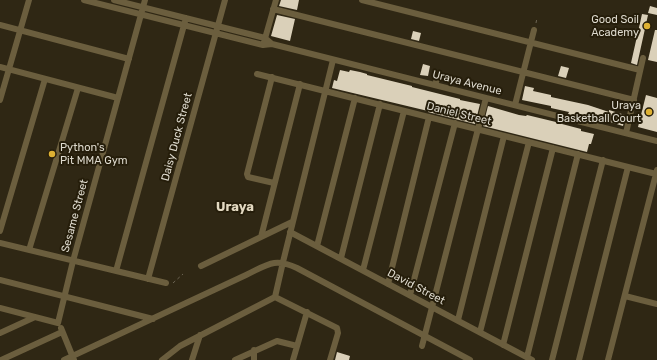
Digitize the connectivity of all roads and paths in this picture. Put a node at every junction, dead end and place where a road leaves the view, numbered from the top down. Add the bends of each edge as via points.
1 (29, 0) edge
2 (86, 0) edge
3 (114, 0) edge
4 (146, 0) edge
5 (225, 0) edge
6 (276, 0) edge
7 (362, 0) edge
8 (143, 8) junction
9 (273, 9) junction
10 (141, 14) junction
11 (186, 18) junction
12 (0, 25) edge
13 (184, 25) junction
14 (218, 26) junction
15 (20, 30) junction
16 (534, 30) dead end
17 (216, 33) junction
18 (265, 38) junction
19 (531, 42) junction
20 (272, 44) junction
21 (263, 45) junction
22 (643, 58) dead end
23 (129, 59) junction
24 (334, 60) junction
25 (0, 67) edge
26 (9, 70) junction
27 (640, 70) junction
28 (524, 72) junction
29 (438, 73) dead end
30 (257, 74) dead end
31 (272, 77) junction
32 (45, 79) junction
33 (300, 84) junction
34 (435, 85) junction
35 (78, 88) junction
36 (326, 91) junction
37 (118, 98) junction
38 (355, 98) junction
39 (486, 98) junction
40 (0, 100) edge
41 (634, 100) junction
42 (380, 104) junction
43 (515, 105) junction
44 (404, 111) junction
45 (429, 117) junction
46 (455, 123) junction
47 (478, 129) junction
48 (626, 133) junction
49 (504, 136) junction
50 (657, 141) edge
51 (528, 142) junction
52 (553, 148) junction
53 (578, 154) junction
54 (603, 160) junction
55 (628, 167) junction
56 (657, 172) edge
57 (656, 182) edge
58 (274, 183) junction
59 (292, 222) junction
60 (0, 231) edge
61 (290, 232) junction
62 (261, 237) junction
63 (0, 243) edge
64 (317, 246) junction
65 (29, 250) junction
66 (341, 258) junction
67 (73, 261) junction
68 (283, 262) junction
69 (201, 266) dead end
70 (363, 270) junction
71 (116, 271) junction
72 (183, 274) dead end
73 (148, 279) junction
74 (0, 280) edge
75 (166, 284) joint
76 (388, 284) junction
77 (410, 295) junction
78 (625, 296) junction
79 (65, 297) junction
80 (275, 297) junction
81 (657, 303) edge
82 (432, 307) junction
83 (0, 308) edge
84 (307, 312) junction
85 (35, 317) junction
86 (153, 319) junction
87 (458, 320) junction
88 (58, 323) junction
89 (62, 332) junction
90 (480, 332) junction
91 (0, 333) edge
92 (200, 335) junction
93 (425, 336) junction
94 (503, 345) junction
95 (297, 346) junction
96 (422, 346) dead end
97 (254, 350) junction
98 (73, 358) edge
99 (530, 358) edge
100 (1, 360) edge
101 (64, 360) edge
102 (162, 360) edge
103 (192, 360) edge
104 (235, 360) edge
105 (254, 360) edge
106 (293, 360) edge
107 (330, 360) edge
108 (470, 360) edge
109 (552, 360) edge
110 (579, 360) edge
111 (608, 360) edge

1 - 15 street
2 - 10 street, Uraya Avenue
3 - 8 street, Uraya Avenue
4 - 8 street, Sesame Street
5 - 14 street, Daisy Duck Street
6 - 9 street
7 - 19 street
8 - 10 street, Sesame Street
8 - 11 street, Uraya Avenue
9 - 18 street
9 - 28 street
10 - 13 street, Uraya Avenue
10 - 23 street, Sesame Street
11 - 13 street, Daisy Duck Street
11 - 14 street, Uraya Avenue
12 - 15 street
13 - 17 street, Uraya Avenue
13 - 71 street, Daisy Duck Street
14 - 17 street, Daisy Duck Street
14 - 18 street, Uraya Avenue
15 - 23 street
15 - 26 street
16 - 19 street
17 - 21 street, Uraya Avenue
17 - 73 street, Daisy Duck Street
18 - 20 street, Uraya Avenue
18 - 21 street
19 - 27 street
19 - 28 street
20 - 21 street, Uraya Avenue
20 - 24 street, Uraya Avenue
22 - 27 street
23 - 37 street, Sesame Street
24 - 34 street, Uraya Avenue
24 - 36 street
25 - 26 street
26 - 32 street
26 - 40 street
27 - 41 street
28 - 41 street
28 - 43 street
29 - 34 street
30 - 31 street, Daniel Street
31 - 33 street, Daniel Street
31 - 58 street via 247,174
32 - 35 street
32 - 60 street
33 - 36 street, Daniel Street
33 - 58 street
34 - 39 street, Uraya Avenue
35 - 37 street
35 - 65 street
36 - 38 street, Daniel Street
36 - 59 street
37 - 67 street, Sesame Street
38 - 42 street, Daniel Street
38 - 64 street
39 - 43 street, Uraya Avenue
39 - 47 street
41 - 48 street
42 - 44 street, Daniel Street
42 - 66 street
43 - 48 street, Uraya Avenue
44 - 45 street, Daniel Street
44 - 70 street
45 - 46 street, Daniel Street
45 - 76 street
46 - 47 street, Daniel Street
46 - 77 street
47 - 49 street, Daniel Street
47 - 82 street
48 - 50 street, Uraya Avenue
49 - 51 street, Daniel Street
49 - 87 street
51 - 52 street, Daniel Street
51 - 90 street
52 - 53 street, Daniel Street
52 - 94 street
53 - 54 street, Daniel Street
53 - 99 street
54 - 55 street, Daniel Street
54 - 109 street
55 - 56 street, Daniel Street
55 - 110 street
56 - 57 street
57 - 78 street
58 - 62 street
59 - 61 street
59 - 62 street
61 - 64 street, David Street
61 - 68 street
62 - 69 street
63 - 65 street
64 - 66 street, David Street
65 - 67 street
66 - 70 street, David Street
67 - 71 street
67 - 79 street, Sesame Street
68 - 80 street
68 - 86 street via 272,263
68 - 93 street
70 - 76 street, David Street
71 - 73 street
72 - 75 path via 173,283
73 - 75 street
74 - 79 street
76 - 77 street, David Street
77 - 82 street, David Street
78 - 81 street
78 - 111 street
79 - 86 street
79 - 88 street, Sesame Street
80 - 84 street
80 - 92 street
82 - 87 street, David Street
82 - 93 street
83 - 85 street
84 - 95 street
84 - 107 street via 338,330
85 - 88 street
85 - 91 street
86 - 98 street
87 - 90 street, David Street
88 - 89 street
89 - 98 street
89 - 100 street
90 - 94 street, David Street
92 - 102 street
92 - 103 street
93 - 96 street
93 - 108 street
94 - 99 street, David Street
95 - 97 street via 277,341
95 - 106 street
97 - 104 street
97 - 105 street
98 - 101 street

